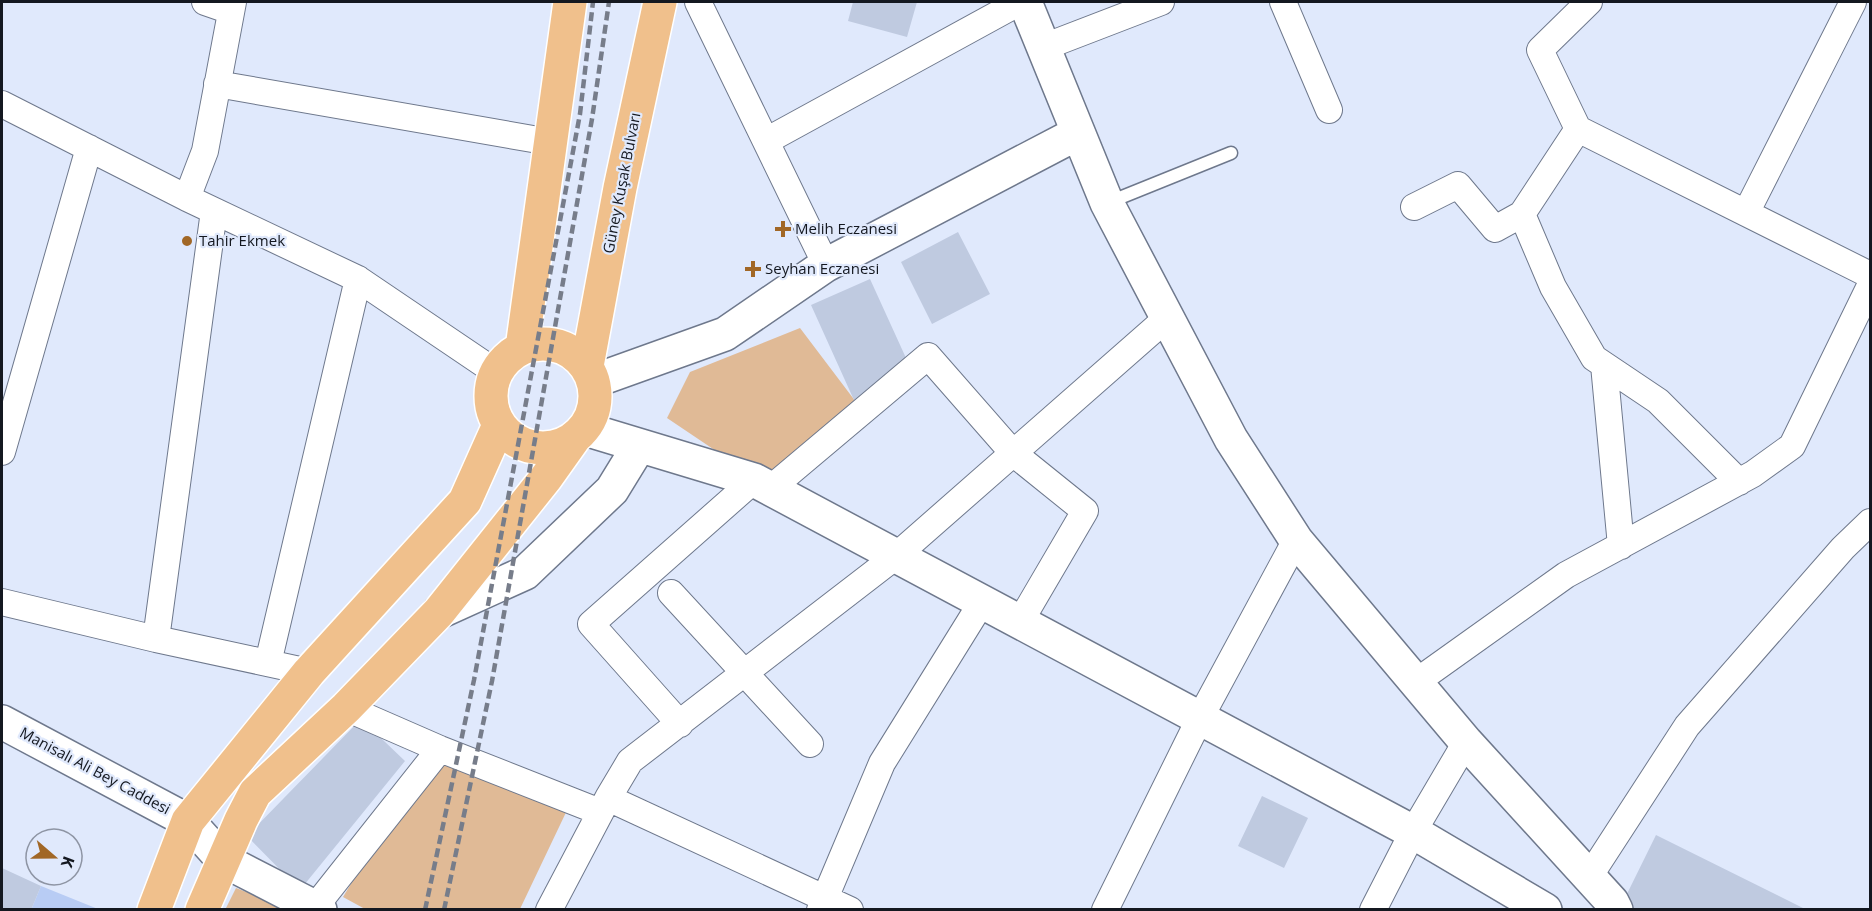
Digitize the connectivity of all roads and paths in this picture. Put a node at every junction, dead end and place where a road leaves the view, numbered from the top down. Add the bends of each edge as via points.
1 (205, 2) edge
2 (570, 2) edge
3 (660, 2) edge
4 (698, 2) edge
5 (1020, 2) edge
6 (1025, 2) edge
7 (1161, 2) edge
8 (1283, 2) edge
9 (1589, 2) edge
10 (1853, 2) edge
11 (232, 6) edge
12 (1044, 47) junction
13 (217, 84) junction
14 (2, 104) edge
15 (1329, 110) dead end
16 (1578, 129) junction
17 (1078, 133) junction
18 (766, 141) junction
19 (550, 142) junction
20 (89, 148) junction
21 (1231, 153) dead end
22 (187, 198) junction
23 (1107, 203) junction
24 (1414, 207) dead end
25 (214, 211) junction
26 (1746, 213) junction
27 (1522, 214) junction
28 (826, 265) junction
29 (1870, 275) edge
30 (358, 279) junction
31 (1870, 286) edge
32 (1167, 318) junction
33 (1861, 329) edge
34 (522, 348) junction
35 (1604, 365) junction
36 (496, 373) junction
37 (590, 373) junction
38 (499, 425) junction
39 (579, 435) junction
40 (639, 446) junction
41 (2, 452) edge
42 (1013, 453) junction
43 (1739, 482) junction
44 (762, 485) junction
45 (1870, 522) edge
46 (1296, 540) junction
47 (1621, 546) junction
48 (896, 556) junction
49 (671, 593) dead end
50 (2, 602) edge
51 (982, 602) junction
52 (439, 612) junction
53 (1020, 622) junction
54 (156, 639) junction
55 (268, 663) junction
56 (309, 672) junction
57 (745, 673) junction
58 (1416, 682) junction
59 (346, 708) junction
60 (1200, 718) junction
61 (2, 722) edge
62 (680, 723) junction
63 (1466, 742) junction
64 (810, 744) dead end
65 (440, 749) junction
66 (604, 805) junction
67 (188, 821) junction
68 (1413, 832) junction
69 (223, 860) junction
70 (1588, 877) junction
71 (822, 904) edge
72 (317, 908) edge
73 (154, 909) edge
74 (202, 909) edge
75 (549, 909) edge
76 (850, 909) edge
77 (1105, 909) edge
78 (1373, 909) edge
79 (1545, 909) edge
80 (1616, 909) edge

1 - 11 street
2 - 19 main road
3 - 37 main road, Güney Kuşak Bulvarı via 620,188
4 - 18 street
5 - 18 street
6 - 12 street
7 - 12 street
8 - 15 street
9 - 16 street via 1540,50
10 - 26 street
11 - 13 street
12 - 17 street
13 - 19 street
13 - 22 street via 205,151
14 - 20 street
16 - 26 street
16 - 27 street
17 - 23 street
17 - 28 street
18 - 28 street
19 - 34 main road
20 - 22 street
20 - 41 street
21 - 23 lane
22 - 25 street
23 - 32 street
24 - 27 street via 1458,185 1495,229
25 - 30 street
25 - 54 street
26 - 29 street
27 - 35 street via 1553,287 1594,358
28 - 37 street via 724,334
30 - 36 street
30 - 55 street
31 - 33 street
32 - 42 street
32 - 46 street via 1231,439
33 - 43 street via 1792,446
34 - 36 main road via 507,358
34 - 37 main road via 558,345 574,353
35 - 43 street via 1658,401
35 - 47 street
36 - 38 main road via 491,390 492,408
37 - 39 main road via 596,398 593,414
38 - 39 main road via 525,446 541,449 558,447
38 - 56 main road via 465,501
39 - 40 street
39 - 52 main road
40 - 44 street
40 - 52 street via 612,490 525,573
42 - 44 street via 928,356
42 - 48 street
42 - 53 street via 1084,512
43 - 47 street
44 - 48 street
44 - 62 street via 591,624
45 - 70 street via 1687,726
46 - 58 street
46 - 60 street
47 - 58 street via 1566,575
48 - 51 street
48 - 57 street
49 - 57 street
50 - 54 street
51 - 53 street
51 - 71 street via 882,763
52 - 59 main road
53 - 60 street
54 - 55 street
55 - 56 street
56 - 67 main road
57 - 62 street
57 - 64 street
58 - 63 street
59 - 65 street
59 - 69 main road via 255,794
60 - 68 street
60 - 77 street
61 - 67 street, Manisalı Ali Bey Caddesi
62 - 66 street via 630,761
63 - 68 street
63 - 70 street
65 - 66 street
65 - 72 street
66 - 71 street
66 - 75 street
67 - 69 street
67 - 73 main road
68 - 78 street
68 - 79 street
69 - 72 street
69 - 74 main road
70 - 80 street
71 - 76 street

